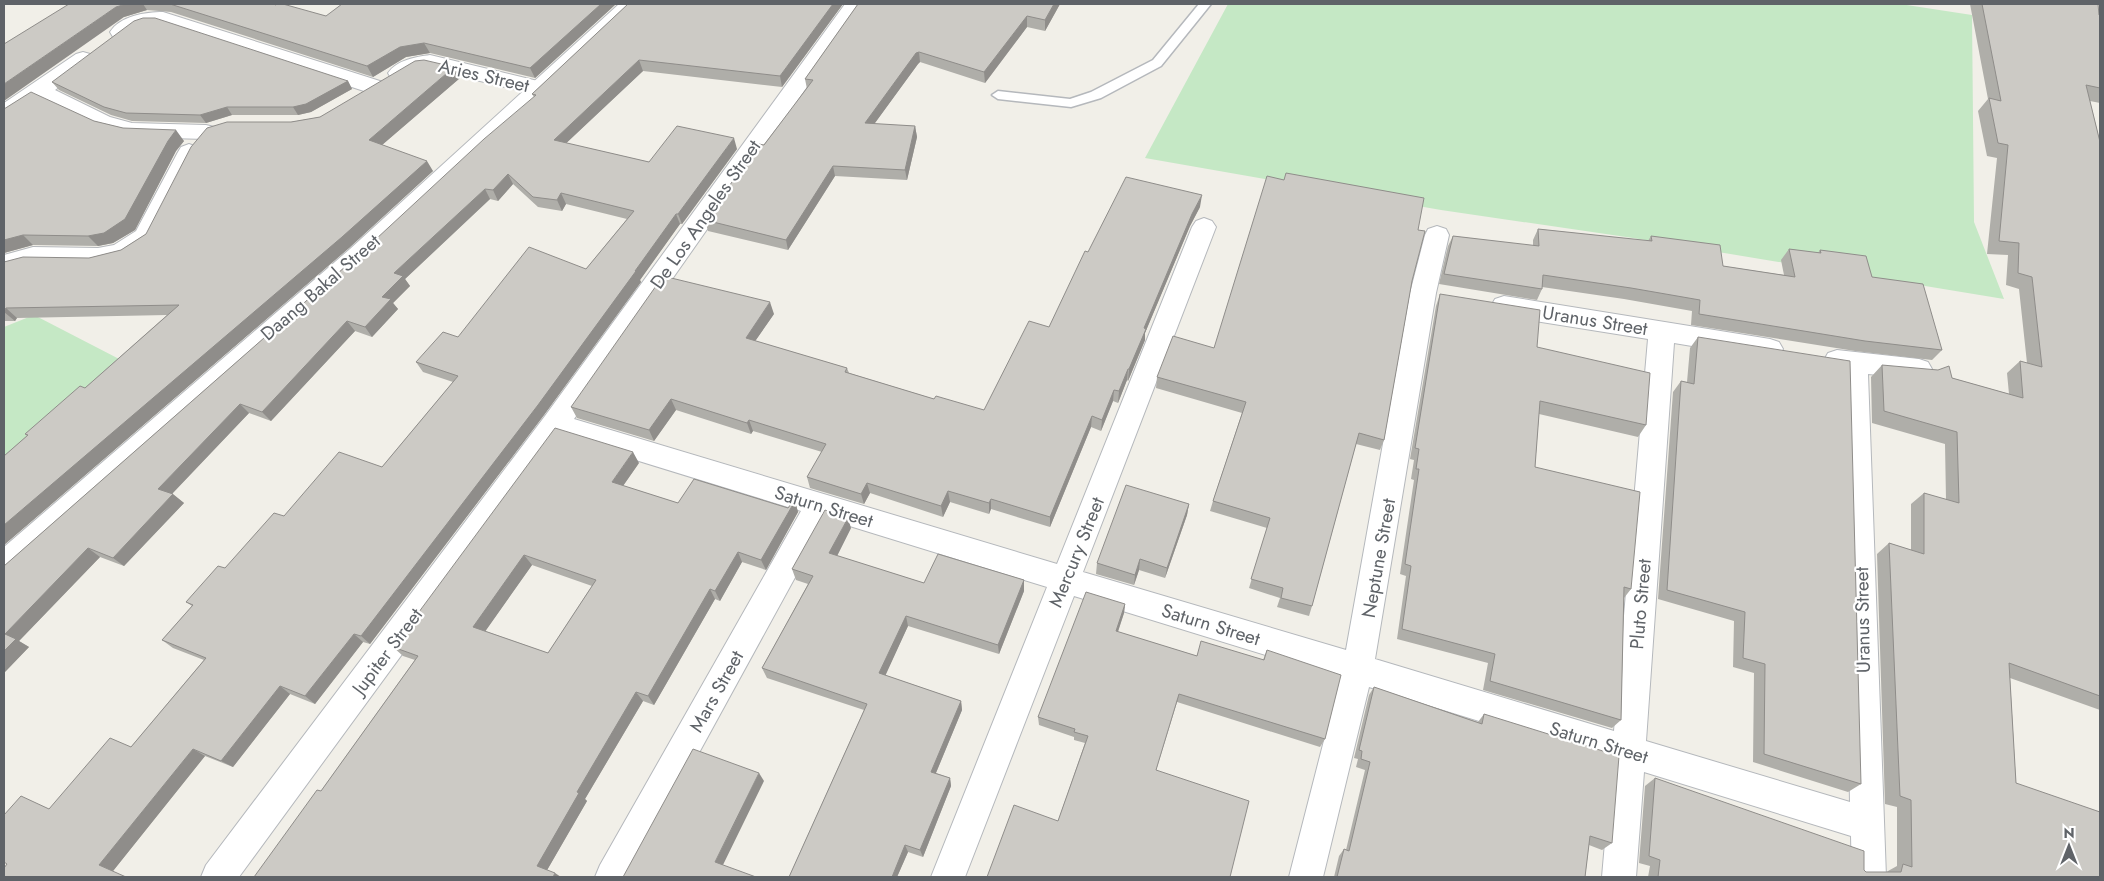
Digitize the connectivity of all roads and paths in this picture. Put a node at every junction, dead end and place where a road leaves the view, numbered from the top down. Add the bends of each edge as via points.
1 (631, 4) edge
2 (855, 4) edge
3 (1205, 4) edge
4 (374, 87) junction
5 (538, 88) junction
6 (39, 92) junction
7 (998, 95) dead end
8 (353, 100) edge
9 (4, 113) edge
10 (1204, 228) dead end
11 (1437, 235) dead end
12 (4, 264) edge
13 (1481, 302) edge
14 (1662, 331) junction
15 (1855, 363) junction
16 (1926, 370) edge
17 (555, 424) junction
18 (820, 505) junction
19 (4, 566) edge
20 (1065, 580) junction
21 (1358, 669) junction
22 (1628, 751) junction
23 (1867, 824) junction
24 (218, 877) edge
25 (612, 877) edge
26 (948, 877) edge
27 (1306, 877) edge
28 (1619, 877) edge
29 (1869, 877) edge

1 - 5 street, Daang Bakal Street
2 - 17 street, De Los Angeles Street
3 - 7 lane via 1157,63 1096,95 1070,103
4 - 5 street, Aries Street via 415,64 430,62
4 - 6 street via 163,18 148,18 132,23
4 - 8 street, Aries Street
5 - 19 street, Daang Bakal Street via 359,255
6 - 9 street
6 - 12 street via 103,123 132,130 215,130 189,152 145,237 121,252 98,257 33,256
10 - 20 street, Mercury Street
11 - 21 street, Neptune Street via 1433,295
13 - 14 street, Uranus Street
14 - 15 street, Uranus Street
14 - 22 street, Pluto Street
15 - 16 street, Uranus Street
15 - 23 street, Uranus Street
17 - 18 street, Saturn Street
17 - 24 street, Jupiter Street
18 - 20 street, Saturn Street
18 - 25 street, Mars Street
20 - 21 street, Saturn Street
20 - 26 street, Mercury Street
21 - 22 street, Saturn Street
21 - 27 street, Neptune Street
22 - 23 street, Saturn Street
22 - 28 street, Pluto Street
23 - 29 street, Uranus Street

